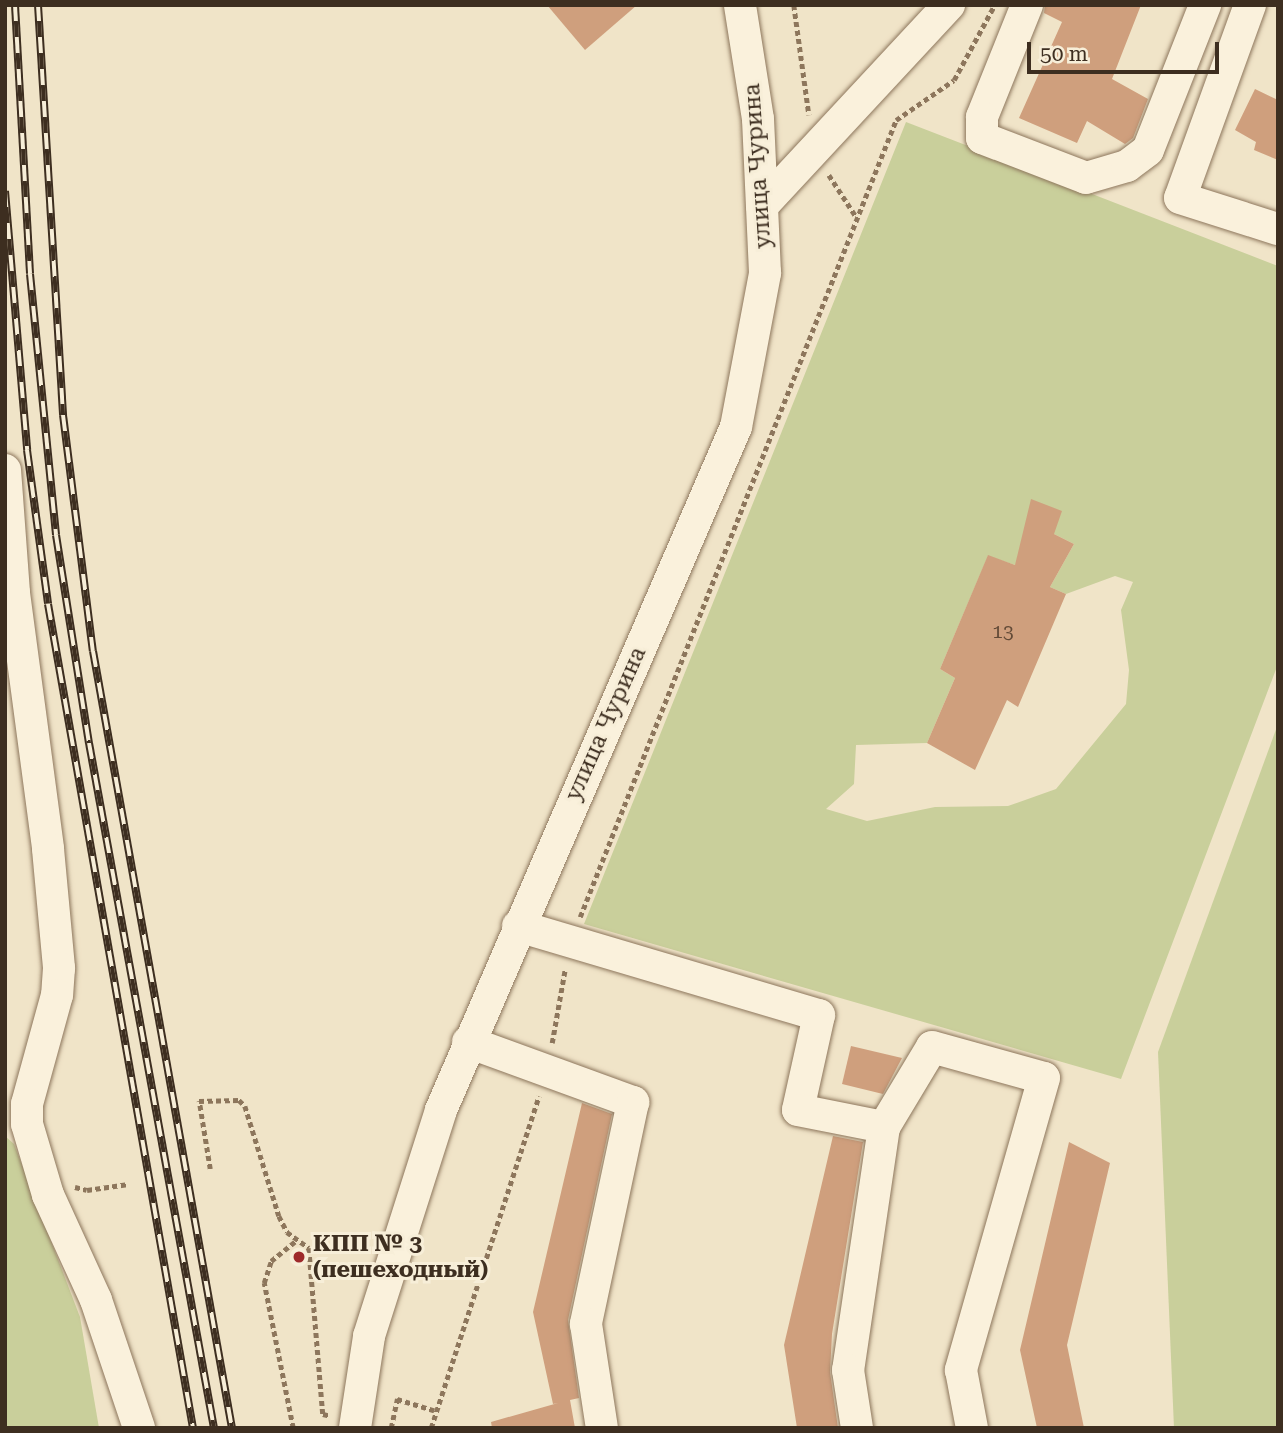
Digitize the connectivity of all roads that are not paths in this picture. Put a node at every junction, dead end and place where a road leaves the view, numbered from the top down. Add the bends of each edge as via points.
1 (740, 5) edge
2 (949, 5) edge
3 (1027, 5) edge
4 (1205, 5) edge
5 (1250, 5) edge
6 (762, 206) junction
7 (1278, 229) edge
8 (5, 470) edge
9 (518, 926) junction
10 (468, 1042) junction
11 (884, 1127) junction
12 (355, 1424) edge
13 (139, 1428) edge
14 (602, 1428) edge
15 (857, 1428) edge
16 (972, 1428) edge

1 - 6 street, улица Чурина via 758,119
2 - 6 street
3 - 4 street via 982,117 982,138 1086,178 1128,166 1148,150
5 - 7 street via 1180,198
6 - 9 street, улица Чурина via 765,273 736,427
8 - 13 street via 14,593 57,933 57,995 27,1114 40,1172 110,1338
9 - 10 street, улица Чурина
9 - 11 street via 819,1015 799,1110
10 - 12 street, улица Чурина via 441,1110 369,1336
10 - 14 street via 633,1102 586,1324
11 - 15 street via 848,1370
11 - 16 street via 932,1047 1044,1079 961,1370

